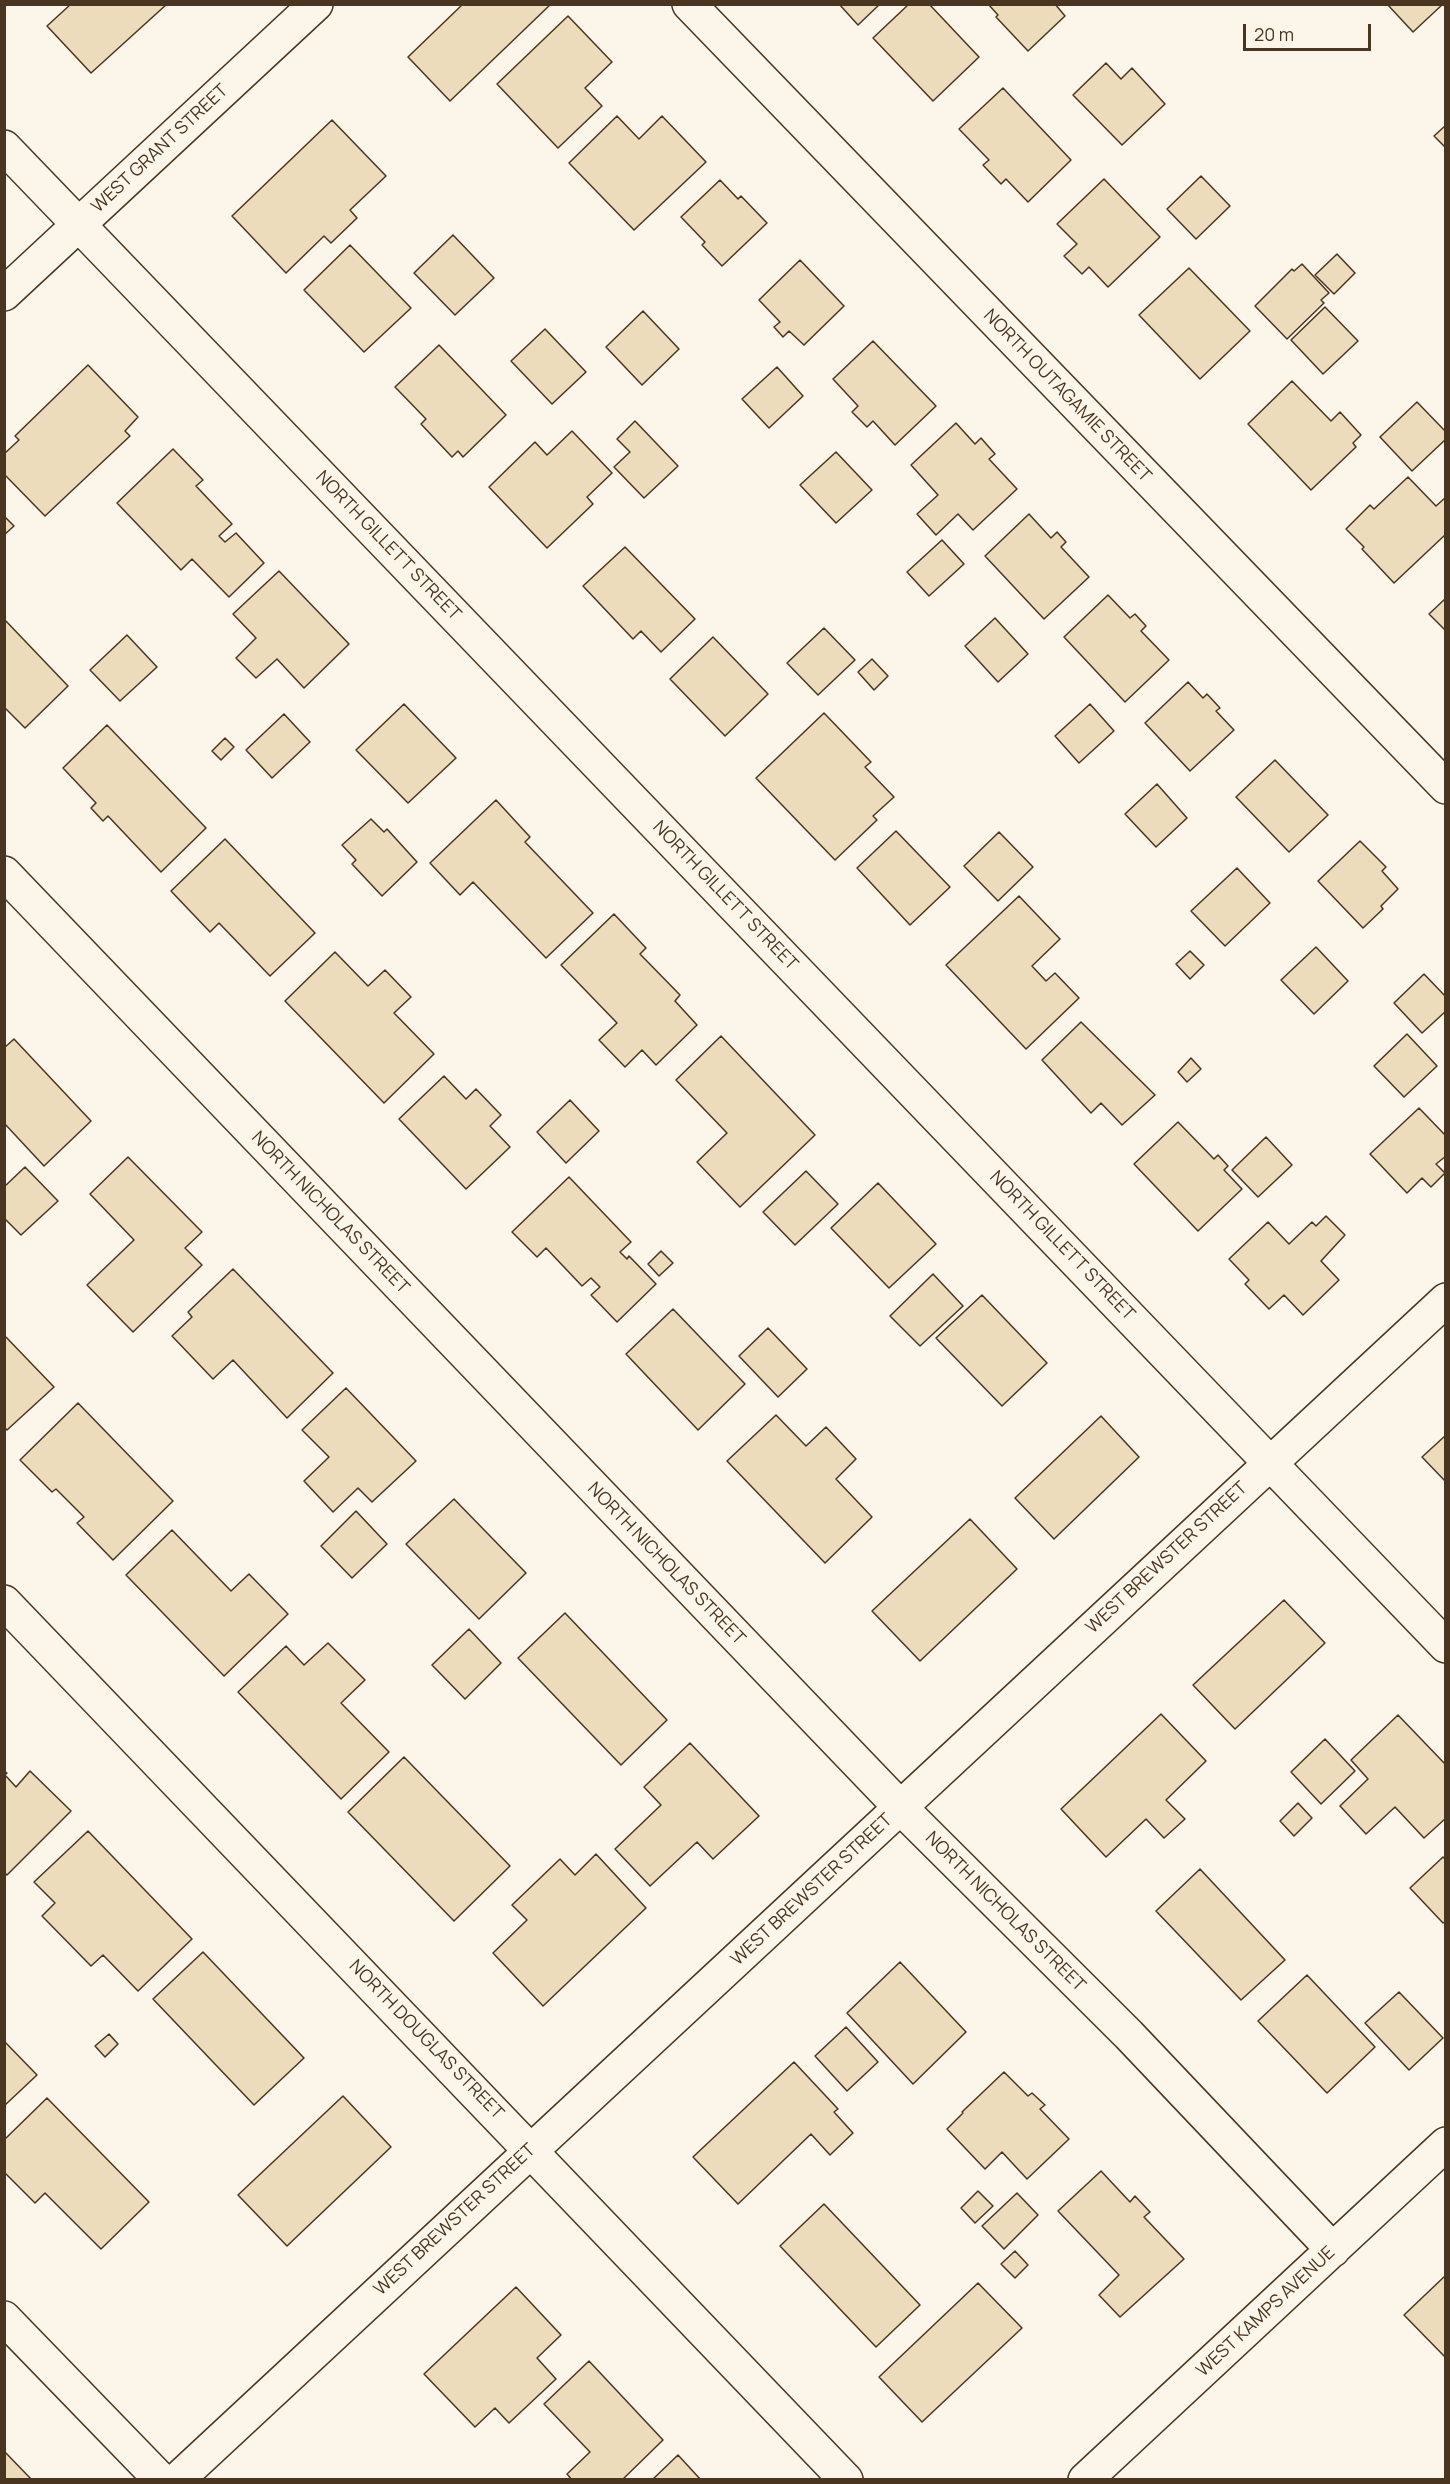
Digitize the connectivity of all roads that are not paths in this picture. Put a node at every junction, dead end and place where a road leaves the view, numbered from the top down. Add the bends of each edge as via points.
1 (316, 4) edge
2 (689, 4) edge
3 (4, 147) edge
4 (79, 224) junction
5 (4, 294) edge
6 (1446, 787) edge
7 (4, 873) edge
8 (1446, 1300) edge
9 (1269, 1462) junction
10 (4, 1602) edge
11 (1446, 1646) edge
12 (901, 1808) junction
13 (1446, 2144) edge
14 (531, 2150) junction
15 (1333, 2250) junction
16 (4, 2318) edge
17 (161, 2480) edge
18 (177, 2480) edge
19 (846, 2480) edge
20 (1086, 2480) edge

1 - 4 street, WEST GRANT STREET
2 - 6 street, NORTH OUTAGAMIE STREET
3 - 4 street, NORTH GILLETT STREET
4 - 5 street, WEST GRANT STREET
4 - 9 street, NORTH GILLETT STREET
7 - 12 street, NORTH NICHOLAS STREET
8 - 9 street, WEST BREWSTER STREET
9 - 11 street, NORTH GILLETT STREET
9 - 12 street, WEST BREWSTER STREET
10 - 14 street, NORTH DOUGLAS STREET
12 - 14 street, WEST BREWSTER STREET
12 - 15 street, NORTH NICHOLAS STREET via 1129,2035
13 - 15 street, WEST KAMPS AVENUE
14 - 18 street, WEST BREWSTER STREET
14 - 19 street, NORTH DOUGLAS STREET
15 - 20 street, WEST KAMPS AVENUE
16 - 17 street

